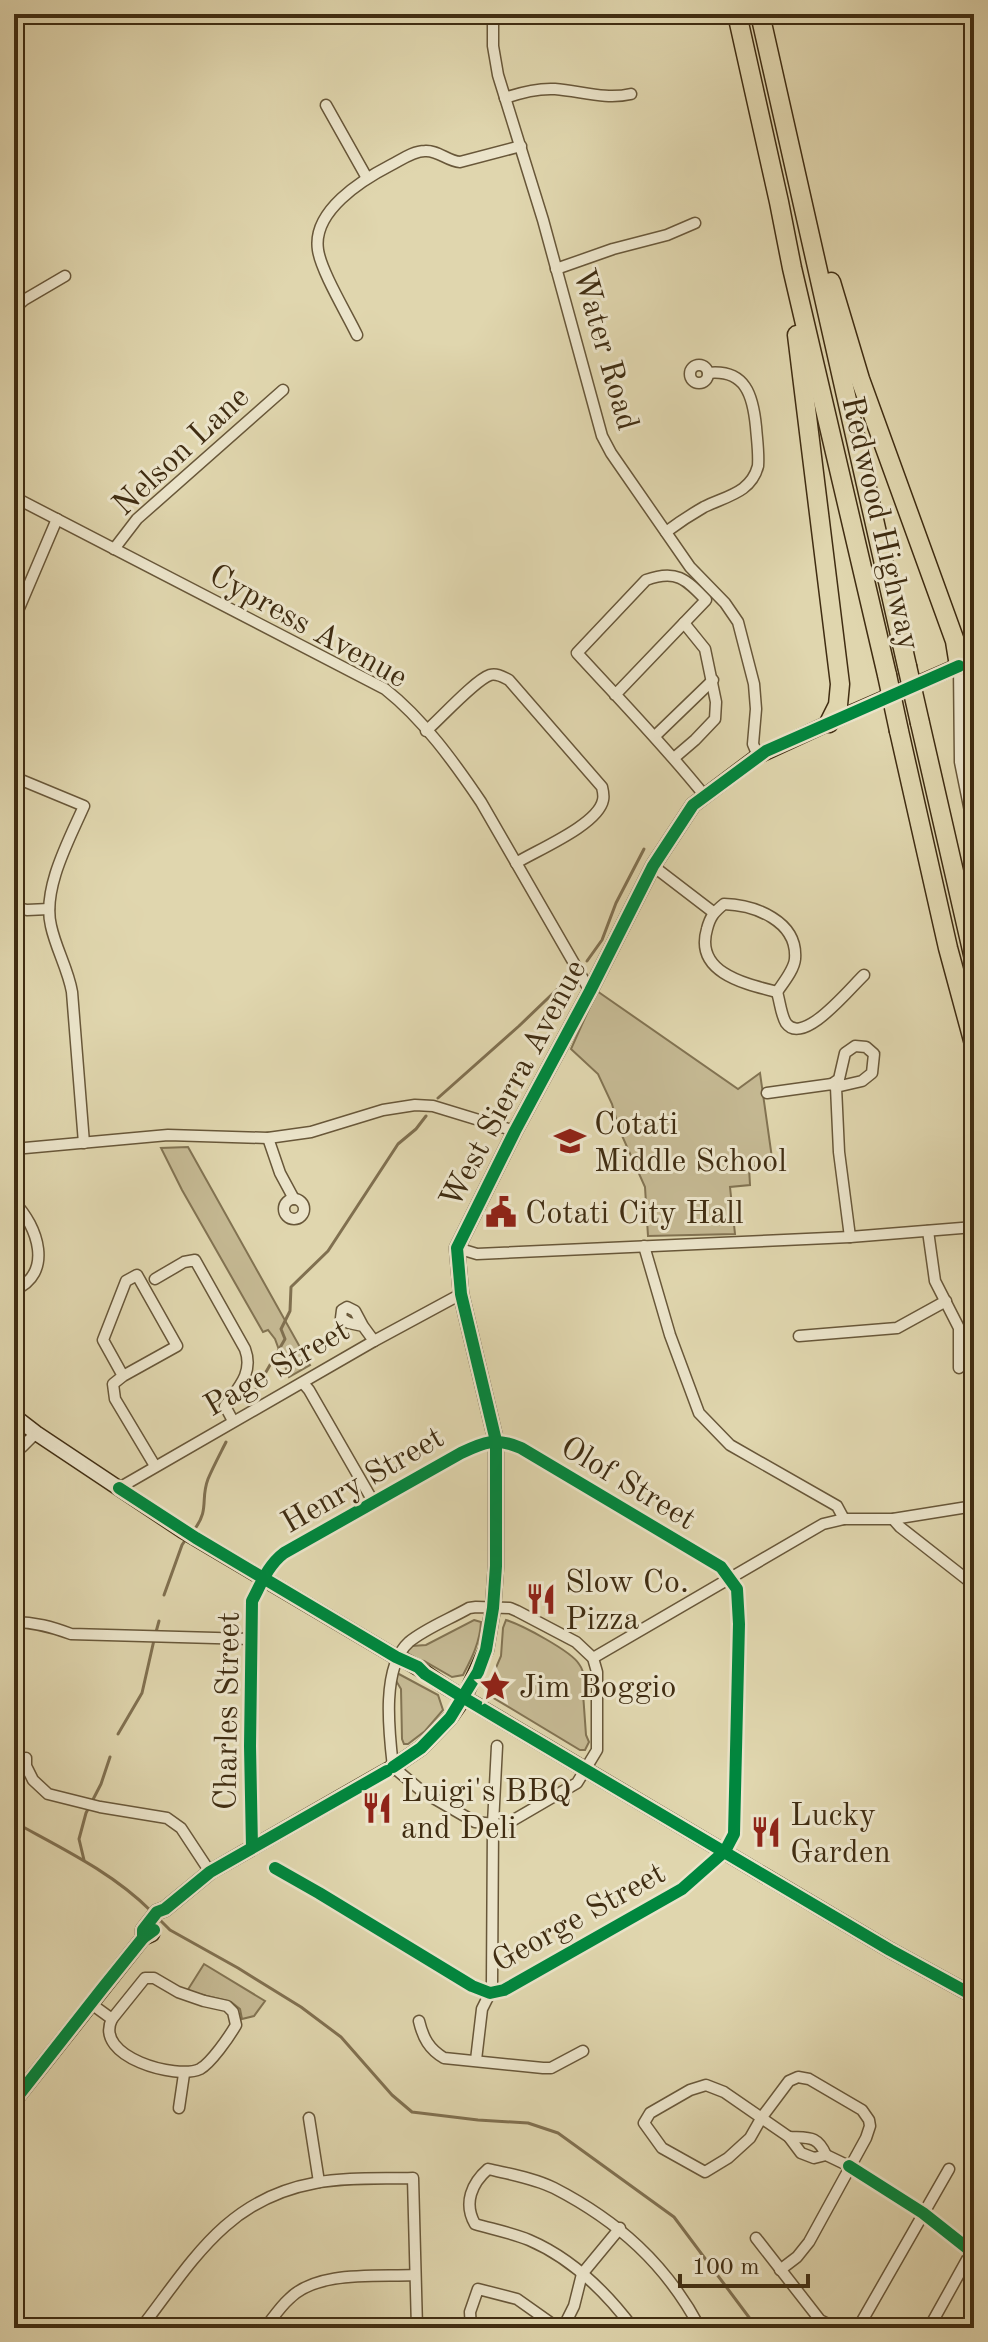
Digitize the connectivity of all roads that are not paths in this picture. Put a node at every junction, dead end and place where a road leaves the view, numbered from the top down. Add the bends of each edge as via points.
1 (493, 14) edge
2 (737, 14) edge
3 (760, 14) edge
4 (631, 94) dead end
5 (505, 98) junction
6 (326, 105) dead end
7 (521, 146) junction
8 (367, 178) junction
9 (799, 188) junction
10 (695, 223) dead end
11 (792, 268) junction
12 (556, 269) junction
13 (65, 276) dead end
14 (14, 309) edge
15 (357, 335) dead end
16 (708, 373) dead end
17 (283, 390) dead end
18 (14, 497) edge
19 (57, 519) junction
20 (666, 532) junction
21 (114, 549) junction
22 (14, 620) edge
23 (684, 623) junction
24 (955, 641) junction
25 (974, 648) edge
26 (967, 663) edge
27 (713, 680) junction
28 (840, 684) junction
29 (615, 695) junction
30 (855, 711) junction
31 (829, 723) junction
32 (426, 731) junction
33 (655, 736) junction
34 (758, 756) junction
35 (674, 758) junction
36 (14, 777) edge
37 (704, 795) junction
38 (974, 831) edge
39 (516, 863) junction
40 (653, 866) junction
41 (14, 907) edge
42 (49, 909) junction
43 (713, 912) junction
44 (974, 959) edge
45 (864, 975) dead end
46 (590, 991) junction
47 (777, 992) junction
48 (974, 1044) edge
49 (834, 1086) junction
50 (767, 1093) dead end
51 (515, 1131) junction
52 (268, 1138) junction
53 (84, 1143) junction
54 (14, 1149) edge
55 (294, 1199) dead end
56 (14, 1202) edge
57 (974, 1227) edge
58 (928, 1231) junction
59 (850, 1237) junction
60 (644, 1246) junction
61 (457, 1248) junction
62 (155, 1279) dead end
63 (14, 1290) edge
64 (461, 1294) junction
65 (946, 1301) junction
66 (363, 1326) dead end
67 (799, 1336) dead end
68 (374, 1341) junction
69 (959, 1368) dead end
70 (123, 1376) junction
71 (303, 1383) junction
72 (14, 1416) edge
73 (233, 1421) junction
74 (36, 1433) junction
75 (496, 1441) junction
76 (14, 1451) edge
77 (155, 1466) junction
78 (119, 1488) junction
79 (374, 1503) junction
80 (974, 1506) edge
81 (844, 1519) junction
82 (893, 1519) junction
83 (264, 1578) junction
84 (731, 1579) junction
85 (974, 1585) edge
86 (493, 1608) junction
87 (14, 1622) edge
88 (251, 1639) junction
89 (396, 1657) junction
90 (593, 1658) junction
91 (464, 1698) junction
92 (497, 1746) dead end
93 (26, 1758) dead end
94 (393, 1767) junction
95 (587, 1770) junction
96 (493, 1824) junction
97 (252, 1847) junction
98 (725, 1851) junction
99 (275, 1868) dead end
100 (210, 1872) junction
101 (490, 1993) junction
102 (974, 1996) edge
103 (90, 2003) junction
104 (112, 2019) junction
105 (419, 2021) dead end
106 (583, 2051) dead end
107 (476, 2060) junction
108 (184, 2074) junction
109 (14, 2101) edge
110 (179, 2108) dead end
111 (762, 2117) junction
112 (309, 2118) dead end
113 (789, 2137) junction
114 (826, 2155) junction
115 (849, 2166) junction
116 (949, 2169) dead end
117 (319, 2182) junction
118 (923, 2213) junction
119 (620, 2228) junction
120 (756, 2238) dead end
121 (973, 2251) edge
122 (780, 2270) junction
123 (582, 2274) junction
124 (415, 2275) junction
125 (141, 2328) edge
126 (265, 2328) edge
127 (417, 2328) edge
128 (471, 2328) edge
129 (561, 2328) edge
130 (633, 2328) edge
131 (700, 2328) edge
132 (836, 2328) edge
133 (858, 2328) edge
134 (929, 2328) edge

1 - 5 street, Water Road via 494,56
2 - 11 highway, Redwood Highway
3 - 9 highway, Redwood Highway
4 - 5 street via 607,97 540,89
5 - 7 street, Water Road
6 - 8 street
7 - 8 street via 460,162 418,151
7 - 12 street, Water Road
8 - 15 street via 326,218 318,239 320,256
9 - 24 highway via 860,379
9 - 44 highway, Redwood Highway, bridge
10 - 12 street
11 - 28 highway
11 - 48 highway, Redwood Highway, bridge
12 - 20 street, Water Road via 602,436
13 - 14 street
16 - 20 street via 730,375 750,393 756,475 747,487
17 - 21 street, Nelson Lane via 137,519
18 - 19 street, Cypress Avenue
19 - 21 street, Cypress Avenue
19 - 22 street
20 - 34 street, Water Road via 738,622 756,692 753,744
21 - 32 street, Cypress Avenue via 385,689
23 - 27 street via 705,649
23 - 29 street
23 - 29 street via 706,600 677,575 646,580 577,653
24 - 25 highway
24 - 26 highway
26 - 30 main road, West Sierra Avenue
26 - 38 street via 960,762
27 - 33 street
27 - 35 street via 715,719
28 - 30 highway
28 - 31 highway
29 - 33 street
30 - 31 main road, West Sierra Avenue
31 - 34 main road, West Sierra Avenue
32 - 39 street, Cypress Avenue via 481,802
32 - 39 street via 479,682 499,675 602,787 603,801 595,814
33 - 35 street
34 - 37 main road, West Sierra Avenue
35 - 37 street
36 - 42 street via 84,806 57,872
37 - 40 main road, West Sierra Avenue via 683,817
39 - 46 street, Cypress Avenue
40 - 43 street
40 - 46 main road, West Sierra Avenue
41 - 42 street
42 - 53 street via 72,992
43 - 47 street via 704,939 706,955 730,978
43 - 47 street via 724,904 746,905 784,925 795,962
45 - 47 street via 813,1025 799,1030 784,1019
46 - 51 main road, West Sierra Avenue
49 - 49 street via 862,1081 872,1073 874,1054 855,1046 845,1053
49 - 50 street
49 - 59 street
51 - 52 street via 415,1105
51 - 61 main road, West Sierra Avenue
52 - 53 street via 168,1135
52 - 55 street
53 - 54 street
56 - 63 street via 35,1234 39,1263
57 - 58 street
58 - 59 street
58 - 65 street via 935,1281
59 - 60 street
60 - 61 street via 477,1254
60 - 81 street via 699,1413 730,1445 837,1506
61 - 64 main road, West Sierra Avenue
62 - 73 street via 195,1260 241,1341 249,1364 225,1406
64 - 68 street, Page Street
64 - 75 main road, West Sierra Avenue
65 - 67 street via 897,1328
65 - 69 street via 959,1328
66 - 68 street
68 - 71 street, Page Street
70 - 70 street via 103,1340 126,1281 137,1275 177,1346
70 - 77 street via 113,1384 115,1399
71 - 73 street, Page Street
71 - 79 street
72 - 74 main road
73 - 77 street, Page Street
74 - 76 street
74 - 78 main road
75 - 79 street, Henry Street via 461,1453
75 - 84 street, Olof Street via 521,1448 721,1567
75 - 86 main road, West Sierra Avenue
77 - 78 street, Page Street
78 - 83 main road
79 - 83 street, Henry Street via 284,1553
80 - 82 street
81 - 82 street
81 - 84 street via 823,1524
82 - 85 street
83 - 88 street, Charles Street via 252,1601
83 - 89 main road
84 - 90 street
84 - 98 street via 737,1589 739,1624 737,1768 734,1834
86 - 89 street via 469,1608 416,1637
86 - 90 street via 517,1611 576,1642
86 - 91 main road, West Sierra Avenue via 486,1650
87 - 88 street via 71,1634
88 - 97 street, Charles Street
89 - 91 main road via 404,1669 425,1674
89 - 94 street via 390,1678
90 - 95 street via 597,1750
91 - 94 main road, West Sierra Avenue via 421,1748
91 - 95 main road
92 - 96 street
93 - 100 street via 33,1780 48,1794 167,1818 181,1828
94 - 96 street via 423,1792 475,1822
94 - 97 main road, West Sierra Avenue
95 - 96 street via 547,1802 505,1825
95 - 98 main road
96 - 101 street
97 - 100 main road, West Sierra Avenue
98 - 101 street, George Street via 682,1889 504,1990
98 - 102 main road
99 - 101 street
100 - 103 main road, West Sierra Avenue via 165,1909 151,1934
101 - 107 street via 482,2009
103 - 104 street
103 - 109 main road
104 - 108 street via 110,2038 126,2057
104 - 108 street via 149,1977 227,2006 236,2025 230,2035 203,2068
105 - 107 street via 434,2052 444,2058
106 - 107 street via 551,2068
108 - 110 street
111 - 111 street via 750,2138 705,2172 662,2148 644,2123 650,2113 706,2085
111 - 113 street
111 - 115 street via 789,2081 809,2079 862,2110 869,2120 866,2138
112 - 117 street
113 - 114 street via 815,2139
113 - 114 street via 801,2153
114 - 115 street
115 - 118 street
115 - 122 street via 809,2242
116 - 118 street
117 - 124 street via 413,2178
117 - 125 street via 287,2189 238,2214 208,2242
118 - 121 street
118 - 133 street
119 - 123 street
119 - 123 street via 552,2187 488,2169 477,2178 469,2203 475,2224 530,2241
119 - 131 street via 660,2267
120 - 122 street
121 - 134 street
122 - 132 street via 820,2320
123 - 129 street via 574,2306
123 - 130 street
124 - 126 street via 312,2283 290,2297
124 - 127 street
128 - 129 street via 478,2289 517,2299

